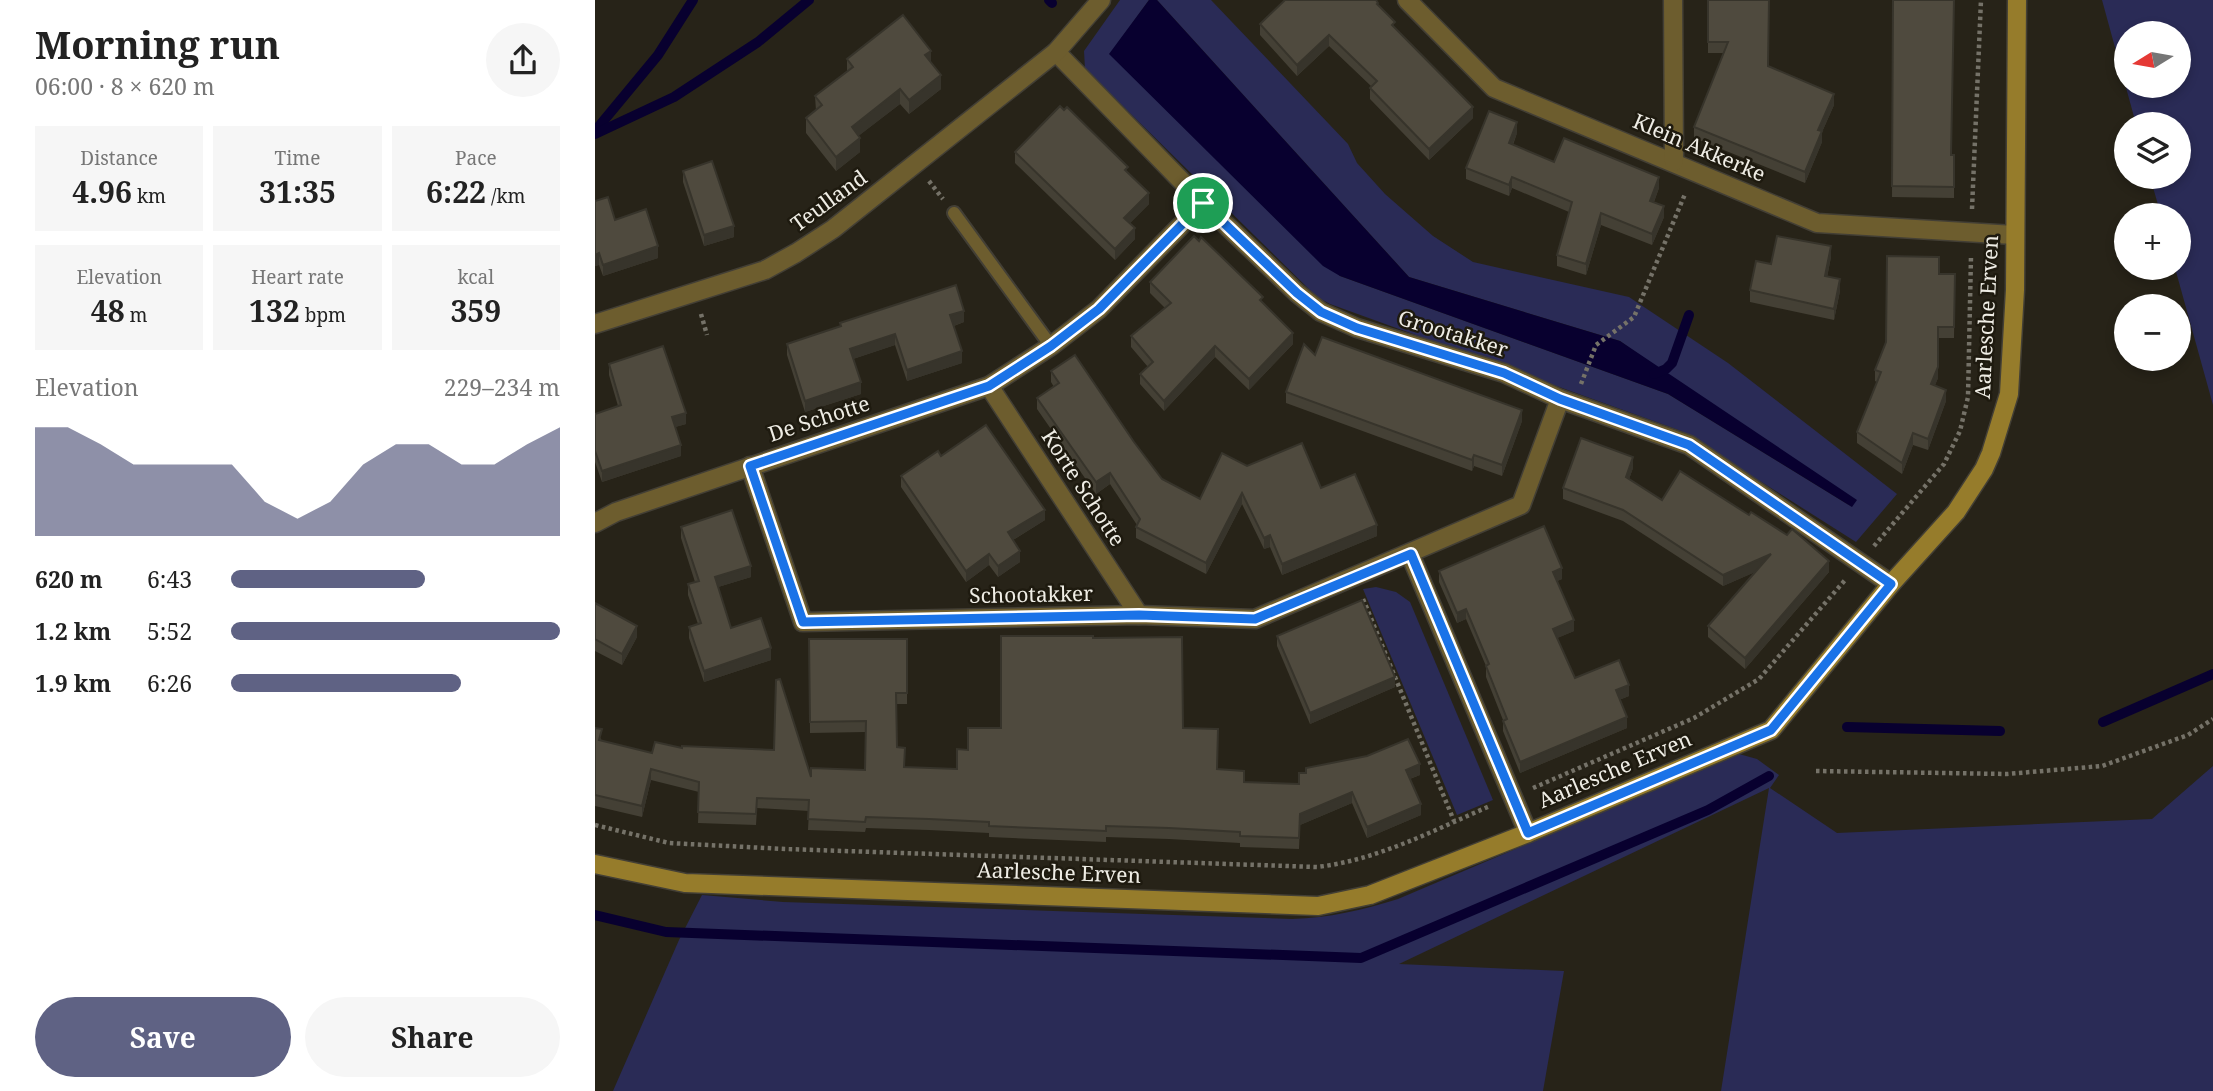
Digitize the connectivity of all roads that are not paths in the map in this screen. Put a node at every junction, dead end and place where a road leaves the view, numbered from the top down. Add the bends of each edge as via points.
1 (1101, 0) edge
2 (1407, 0) edge
3 (1673, 0) edge
4 (2017, 0) edge
5 (1056, 52) junction
6 (1674, 162) junction
7 (1203, 203) junction
8 (954, 213) road end
9 (2014, 235) junction
10 (595, 324) edge
11 (1051, 346) junction
12 (989, 386) junction
13 (1560, 399) junction
14 (750, 466) junction
15 (595, 523) edge
16 (1411, 554) junction
17 (1891, 584) junction
18 (1139, 615) junction
19 (1528, 833) junction
20 (595, 864) edge

1 - 5 street
2 - 6 street, Klein Akkerke via 1494,88
3 - 6 street
4 - 9 street, Aarlesche Erven
5 - 7 street, Grootakker
5 - 10 street, Teulland via 833,229 796,253 765,270
6 - 9 street, Klein Akkerke via 1817,223
7 - 11 street, De Schotte via 1099,309
7 - 13 street, Grootakker via 1321,312 1357,328 1504,373
8 - 11 lane
9 - 17 street, Aarlesche Erven via 2009,394 1991,453 1956,512
11 - 12 street, De Schotte
12 - 14 street, De Schotte
12 - 18 street, Korte Schotte
13 - 16 street, Schootakker via 1521,505
13 - 17 street, Grootakker via 1689,445
14 - 15 street, De Schotte
14 - 18 street, Schootakker via 803,622
16 - 18 street, Schootakker via 1255,619
16 - 19 street
17 - 19 street, Aarlesche Erven via 1771,730
19 - 20 street, Aarlesche Erven via 1370,895 1318,906 685,883

